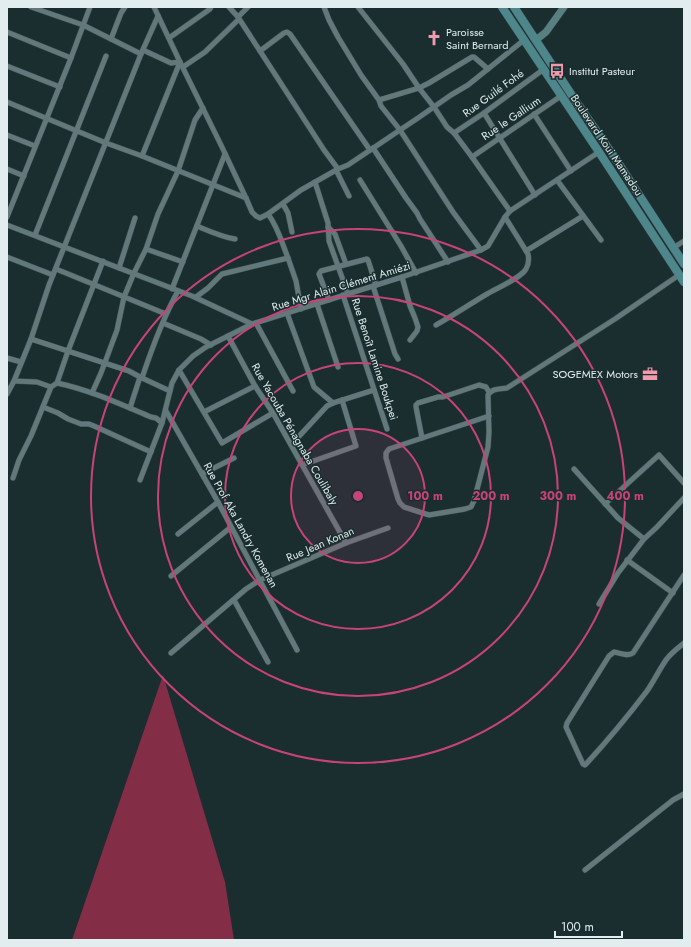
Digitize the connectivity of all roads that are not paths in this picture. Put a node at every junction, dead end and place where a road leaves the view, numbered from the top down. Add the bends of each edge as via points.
1 (31, 7) edge
2 (90, 7) edge
3 (125, 7) edge
4 (154, 7) edge
5 (212, 7) edge
6 (229, 7) edge
7 (248, 7) edge
8 (324, 7) edge
9 (358, 7) edge
10 (502, 7) edge
11 (514, 7) edge
12 (564, 7) edge
13 (158, 16) junction
14 (239, 18) junction
15 (83, 25) junction
16 (7, 32) edge
17 (169, 38) junction
18 (111, 39) junction
19 (524, 40) junction
20 (536, 40) junction
21 (260, 51) junction
22 (142, 52) junction
23 (106, 56) dead end
24 (71, 58) junction
25 (180, 62) junction
26 (7, 66) edge
27 (183, 68) junction
28 (488, 69) junction
29 (544, 69) junction
30 (60, 87) junction
31 (419, 88) junction
32 (561, 96) junction
33 (379, 100) junction
34 (7, 102) edge
35 (434, 107) junction
36 (203, 108) junction
37 (484, 113) junction
38 (534, 114) junction
39 (47, 118) junction
40 (400, 130) junction
41 (77, 131) junction
42 (454, 133) junction
43 (7, 135) edge
44 (499, 138) junction
45 (106, 143) junction
46 (35, 146) junction
47 (372, 149) junction
48 (599, 152) junction
49 (225, 154) junction
50 (142, 156) junction
51 (472, 157) junction
52 (7, 169) edge
53 (337, 170) junction
54 (178, 171) junction
55 (571, 171) junction
56 (24, 176) junction
57 (360, 180) dead end
58 (557, 180) junction
59 (315, 182) junction
60 (213, 185) junction
61 (535, 195) junction
62 (349, 196) dead end
63 (246, 198) junction
64 (283, 204) junction
65 (510, 211) junction
66 (268, 214) junction
67 (583, 216) junction
68 (7, 217) edge
69 (505, 217) junction
70 (135, 218) dead end
71 (7, 225) edge
72 (197, 226) junction
73 (328, 227) junction
74 (292, 232) dead end
75 (35, 235) junction
76 (235, 239) dead end
77 (601, 240) dead end
78 (684, 241) edge
79 (65, 247) junction
80 (673, 248) junction
81 (146, 249) junction
82 (481, 250) junction
83 (526, 251) junction
84 (7, 257) edge
85 (288, 258) junction
86 (103, 261) junction
87 (183, 262) junction
88 (448, 262) junction
89 (346, 264) junction
90 (684, 264) edge
91 (338, 266) junction
92 (119, 268) junction
93 (56, 270) junction
94 (134, 273) junction
95 (416, 273) junction
96 (53, 275) junction
97 (402, 277) junction
98 (682, 279) edge
99 (94, 285) junction
100 (374, 285) junction
101 (172, 288) junction
102 (178, 291) junction
103 (346, 295) junction
104 (124, 297) junction
105 (196, 297) junction
106 (329, 300) junction
107 (317, 304) junction
108 (301, 309) junction
109 (287, 313) junction
110 (166, 314) junction
111 (163, 323) junction
112 (254, 323) junction
113 (436, 325) dead end
114 (228, 336) junction
115 (31, 339) junction
116 (410, 340) dead end
117 (211, 344) junction
118 (68, 351) junction
119 (7, 358) edge
120 (398, 359) dead end
121 (22, 362) junction
122 (105, 363) junction
123 (338, 367) dead end
124 (179, 370) junction
125 (141, 377) junction
126 (14, 381) junction
127 (57, 383) junction
128 (255, 386) junction
129 (51, 387) junction
130 (374, 390) junction
131 (170, 391) junction
132 (293, 391) dead end
133 (490, 392) junction
134 (7, 393) edge
135 (92, 393) junction
136 (342, 400) junction
137 (333, 403) junction
138 (43, 407) junction
139 (130, 408) junction
140 (166, 412) junction
141 (204, 412) junction
142 (273, 413) junction
143 (489, 416) junction
144 (162, 423) junction
145 (387, 428) dead end
146 (422, 438) junction
147 (291, 445) junction
148 (151, 452) junction
149 (234, 458) dead end
150 (302, 464) junction
151 (574, 469) dead end
152 (202, 474) junction
153 (13, 478) dead end
154 (140, 480) dead end
155 (684, 484) edge
156 (684, 498) edge
157 (218, 502) junction
158 (606, 504) junction
159 (231, 527) junction
160 (388, 528) dead end
161 (178, 534) dead end
162 (644, 539) junction
163 (346, 543) junction
164 (627, 560) junction
165 (684, 575) edge
166 (172, 576) dead end
167 (260, 580) junction
168 (673, 593) junction
169 (234, 600) junction
170 (599, 604) dead end
171 (684, 643) edge
172 (297, 650) dead end
173 (171, 653) dead end
174 (268, 662) dead end
175 (684, 794) edge
176 (585, 870) dead end

1 - 15 street
2 - 15 street
3 - 18 street
4 - 13 street
5 - 17 street
6 - 14 street
7 - 14 street
8 - 33 street via 338,37
9 - 31 street
10 - 19 main road, Boulevard Koui Mamadou
11 - 20 main road, Boulevard Koui Mamadou
12 - 20 street via 546,32
13 - 17 street
13 - 22 street
14 - 21 street
14 - 27 street via 205,52
15 - 18 street
15 - 24 street
16 - 24 street
17 - 25 street
18 - 22 street
19 - 28 street
19 - 29 main road, Boulevard Koui Mamadou
20 - 80 main road, Boulevard Koui Mamadou
21 - 47 street via 284,33 290,34
21 - 53 street
22 - 25 street via 171,63
22 - 45 street
23 - 41 street
24 - 30 street
25 - 27 street
25 - 50 street
26 - 30 street
27 - 36 street
28 - 31 street via 472,57
28 - 35 street
29 - 32 main road, Boulevard Koui Mamadou
29 - 37 street, Rue Guilé Fohé
30 - 39 street
31 - 33 street
31 - 35 street
32 - 38 street, Rue le Gallium
32 - 48 main road, Boulevard Koui Mamadou
33 - 40 street
34 - 39 street
35 - 40 street
35 - 42 street
36 - 49 street
36 - 54 street via 195,120
37 - 42 street, Rue Guilé Fohé
37 - 44 street
38 - 44 street, Rue le Gallium
38 - 55 street
39 - 41 street
39 - 46 street
40 - 47 street
40 - 82 street
41 - 45 street
41 - 75 street
42 - 51 street
43 - 46 street
44 - 51 street, Rue le Gallium
44 - 61 street
45 - 50 street
45 - 79 street
46 - 56 street
47 - 53 street
47 - 88 street via 418,213
48 - 55 street, Rue Mgr Alain Clément Amiézi
48 - 98 main road, Boulevard Koui Mamadou
49 - 60 street
49 - 63 street
50 - 54 street
51 - 65 street
52 - 56 street
53 - 59 street
53 - 62 street
54 - 60 street
54 - 81 street via 158,214
55 - 58 street, Rue Mgr Alain Clément Amiézi
56 - 68 street
57 - 95 street
58 - 61 street, Rue Mgr Alain Clément Amiézi
58 - 67 street
59 - 64 street
59 - 73 street
60 - 63 street
60 - 72 street
61 - 65 street, Rue Mgr Alain Clément Amiézi
63 - 66 street via 256,216 260,218
64 - 66 street
64 - 74 street via 288,213
65 - 69 street, Rue Mgr Alain Clément Amiézi
66 - 85 street via 273,220
67 - 77 street
67 - 83 street
69 - 82 street, Rue Mgr Alain Clément Amiézi via 488,246
69 - 83 street
70 - 92 street
71 - 75 street
72 - 76 street
72 - 87 street
73 - 89 street via 335,234
73 - 91 street, Rue Benoît Lamine Boukpei via 329,241
75 - 79 street
78 - 80 street
79 - 86 street
79 - 93 street
80 - 90 main road, Boulevard Koui Mamadou
81 - 87 street
81 - 94 street
82 - 88 street, Rue Mgr Alain Clément Amiézi
83 - 113 street via 529,258 526,270
84 - 96 street
85 - 105 street via 222,274
85 - 108 street
86 - 92 street
86 - 99 street
87 - 101 street
88 - 95 street, Rue Mgr Alain Clément Amiézi
89 - 91 street
89 - 100 street via 368,260
91 - 103 street, Rue Benoît Lamine Boukpei
91 - 106 street via 319,274
92 - 94 street
93 - 96 street
93 - 99 street
94 - 101 street
94 - 104 street
95 - 97 street, Rue Mgr Alain Clément Amiézi
96 - 115 street
97 - 100 street, Rue Mgr Alain Clément Amiézi
97 - 116 street via 418,327
98 - 133 street via 507,388
99 - 104 street
99 - 118 street
100 - 103 street, Rue Mgr Alain Clément Amiézi
100 - 120 street
101 - 102 street
102 - 105 street
102 - 110 street
103 - 106 street, Rue Mgr Alain Clément Amiézi
103 - 130 street, Rue Benoît Lamine Boukpei
104 - 110 street
104 - 122 street via 117,330
105 - 112 street
106 - 107 street, Rue Mgr Alain Clément Amiézi
107 - 108 street, Rue Mgr Alain Clément Amiézi
107 - 123 street
108 - 109 street, Rue Mgr Alain Clément Amiézi
109 - 112 street, Rue Mgr Alain Clément Amiézi
109 - 137 street via 314,387
110 - 111 street
111 - 117 street
111 - 125 street
112 - 114 street, Rue Mgr Alain Clément Amiézi
112 - 132 street
114 - 117 street, Rue Mgr Alain Clément Amiézi
114 - 128 street, Rue Yacouba Pénagnaba Coulibaly
115 - 118 street
115 - 121 street
117 - 124 street, Rue Mgr Alain Clément Amiézi via 193,356
118 - 122 street
118 - 127 street
119 - 121 street
121 - 126 street
122 - 125 street
122 - 135 street
124 - 131 street, Rue Mgr Alain Clément Amiézi
124 - 141 street
125 - 131 street
125 - 139 street
126 - 129 street via 36,382
126 - 134 street
127 - 129 street
127 - 135 street
128 - 141 street
128 - 142 street, Rue Yacouba Pénagnaba Coulibaly
129 - 138 street
130 - 136 street
130 - 145 street, Rue Benoît Lamine Boukpei
131 - 140 street, Rue Mgr Alain Clément Amiézi
133 - 143 street
133 - 146 street via 486,387 479,385 418,402 416,408
135 - 139 street
136 - 137 street
136 - 150 street via 356,446
137 - 147 street via 327,406
138 - 148 street via 68,420 89,424
138 - 153 street via 18,460
139 - 144 street
140 - 144 street, Rue Mgr Alain Clément Amiézi
140 - 152 street, Rue Prof Aka Landry Komenan
141 - 142 street via 222,443
142 - 147 street, Rue Yacouba Pénagnaba Coulibaly
143 - 146 street
143 - 146 street via 485,460 472,504 468,508 429,515 404,507 400,503 386,453 389,449
144 - 148 street, Rue Mgr Alain Clément Amiézi
147 - 150 street, Rue Yacouba Pénagnaba Coulibaly
148 - 154 street, Rue Mgr Alain Clément Amiézi
149 - 152 street
150 - 163 street, Rue Yacouba Pénagnaba Coulibaly
151 - 158 street
152 - 157 street, Rue Prof Aka Landry Komenan
155 - 158 street via 659,455
156 - 162 street
157 - 159 street, Rue Prof Aka Landry Komenan
157 - 161 street
158 - 162 street via 618,518
159 - 166 street
159 - 167 street, Rue Prof Aka Landry Komenan
160 - 163 street, Rue Jean Konan
162 - 164 street
163 - 167 street, Rue Jean Konan
164 - 168 street
164 - 170 street
165 - 168 street
167 - 169 street, Rue Jean Konan
167 - 172 street, Rue Prof Aka Landry Komenan
168 - 171 street via 633,653 612,653 567,723 566,727 583,764 585,765 618,729 647,691 665,661
169 - 173 street, Rue Jean Konan
169 - 174 street
175 - 176 street

